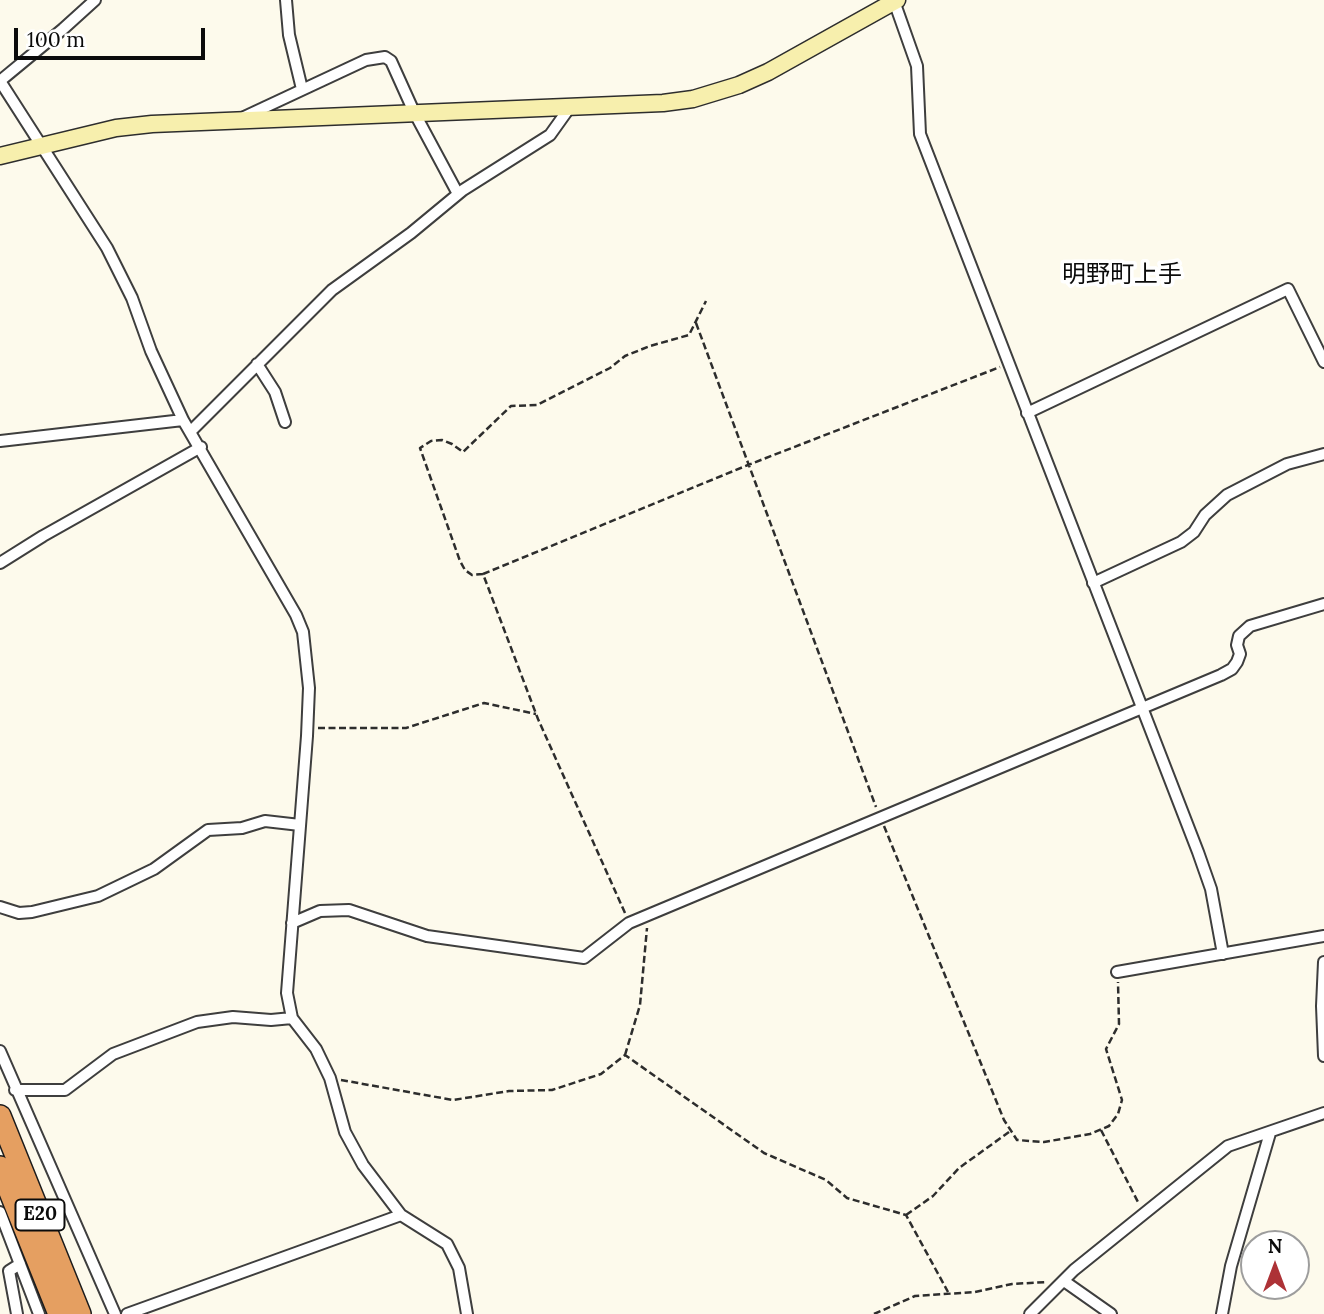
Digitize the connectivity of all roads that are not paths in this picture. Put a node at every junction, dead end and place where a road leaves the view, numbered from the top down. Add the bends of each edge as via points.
1 (95, 0) edge
2 (286, 0) edge
3 (895, 1) edge
4 (0, 81) edge
5 (302, 89) junction
6 (570, 107) junction
7 (414, 112) junction
8 (242, 118) junction
9 (42, 145) junction
10 (0, 156) edge
11 (458, 194) junction
12 (1324, 362) edge
13 (257, 364) junction
14 (1027, 413) junction
15 (183, 420) junction
16 (285, 422) dead end
17 (190, 432) junction
18 (0, 441) edge
19 (201, 447) junction
20 (1324, 454) edge
21 (0, 563) edge
22 (1093, 583) junction
23 (1324, 604) edge
24 (1142, 708) junction
25 (300, 825) junction
26 (0, 907) edge
27 (292, 923) junction
28 (1324, 936) edge
29 (1223, 954) junction
30 (1324, 962) edge
31 (1117, 972) dead end
32 (292, 1018) junction
33 (0, 1051) edge
34 (1324, 1056) edge
35 (15, 1090) junction
36 (1324, 1113) edge
37 (0, 1116) edge
38 (1270, 1133) junction
39 (0, 1167) edge
40 (0, 1212) edge
41 (401, 1215) junction
42 (20, 1264) junction
43 (1064, 1280) junction
44 (17, 1314) edge
45 (38, 1314) edge
46 (59, 1314) edge
47 (80, 1314) edge
48 (115, 1314) edge
49 (127, 1314) edge
50 (467, 1314) edge
51 (1030, 1314) edge
52 (1111, 1314) edge
53 (1222, 1314) edge

1 - 4 street
2 - 5 street
3 - 6 street via 768,72 716,93 663,103
3 - 14 street via 917,66 920,134
4 - 9 street
5 - 7 street via 366,60 385,57
5 - 8 street
6 - 7 street
6 - 11 street via 550,135
7 - 8 street
7 - 11 street
8 - 9 street via 116,128
9 - 10 street
9 - 15 street via 107,248
11 - 13 street via 332,290
12 - 14 street via 1288,289
13 - 16 street via 275,392
13 - 17 street
14 - 22 street
15 - 17 street
15 - 18 street
17 - 19 street
19 - 21 street
19 - 25 street via 303,632 309,688
20 - 22 street via 1287,464 1227,495 1181,542
22 - 24 street
23 - 24 street via 1250,626 1239,636 1240,654 1232,669
24 - 27 street via 629,923 584,958 427,936 349,910 320,911
24 - 29 street via 1210,889
25 - 26 street via 265,821 208,831 154,869 98,896 19,914
25 - 27 street
27 - 32 street via 287,993
28 - 29 street
29 - 31 street
30 - 34 street
32 - 35 street via 197,1022 113,1054 65,1090
32 - 41 street via 316,1049 330,1078 345,1132 363,1165
33 - 35 street
35 - 48 street
36 - 38 street
37 - 47 highway, E20
38 - 43 street via 1228,1146
38 - 53 street via 1231,1266
39 - 46 highway, E20
40 - 42 street
41 - 49 street
41 - 50 street via 447,1244 459,1268
42 - 44 street via 9,1271
42 - 45 street
43 - 51 street
43 - 52 street

